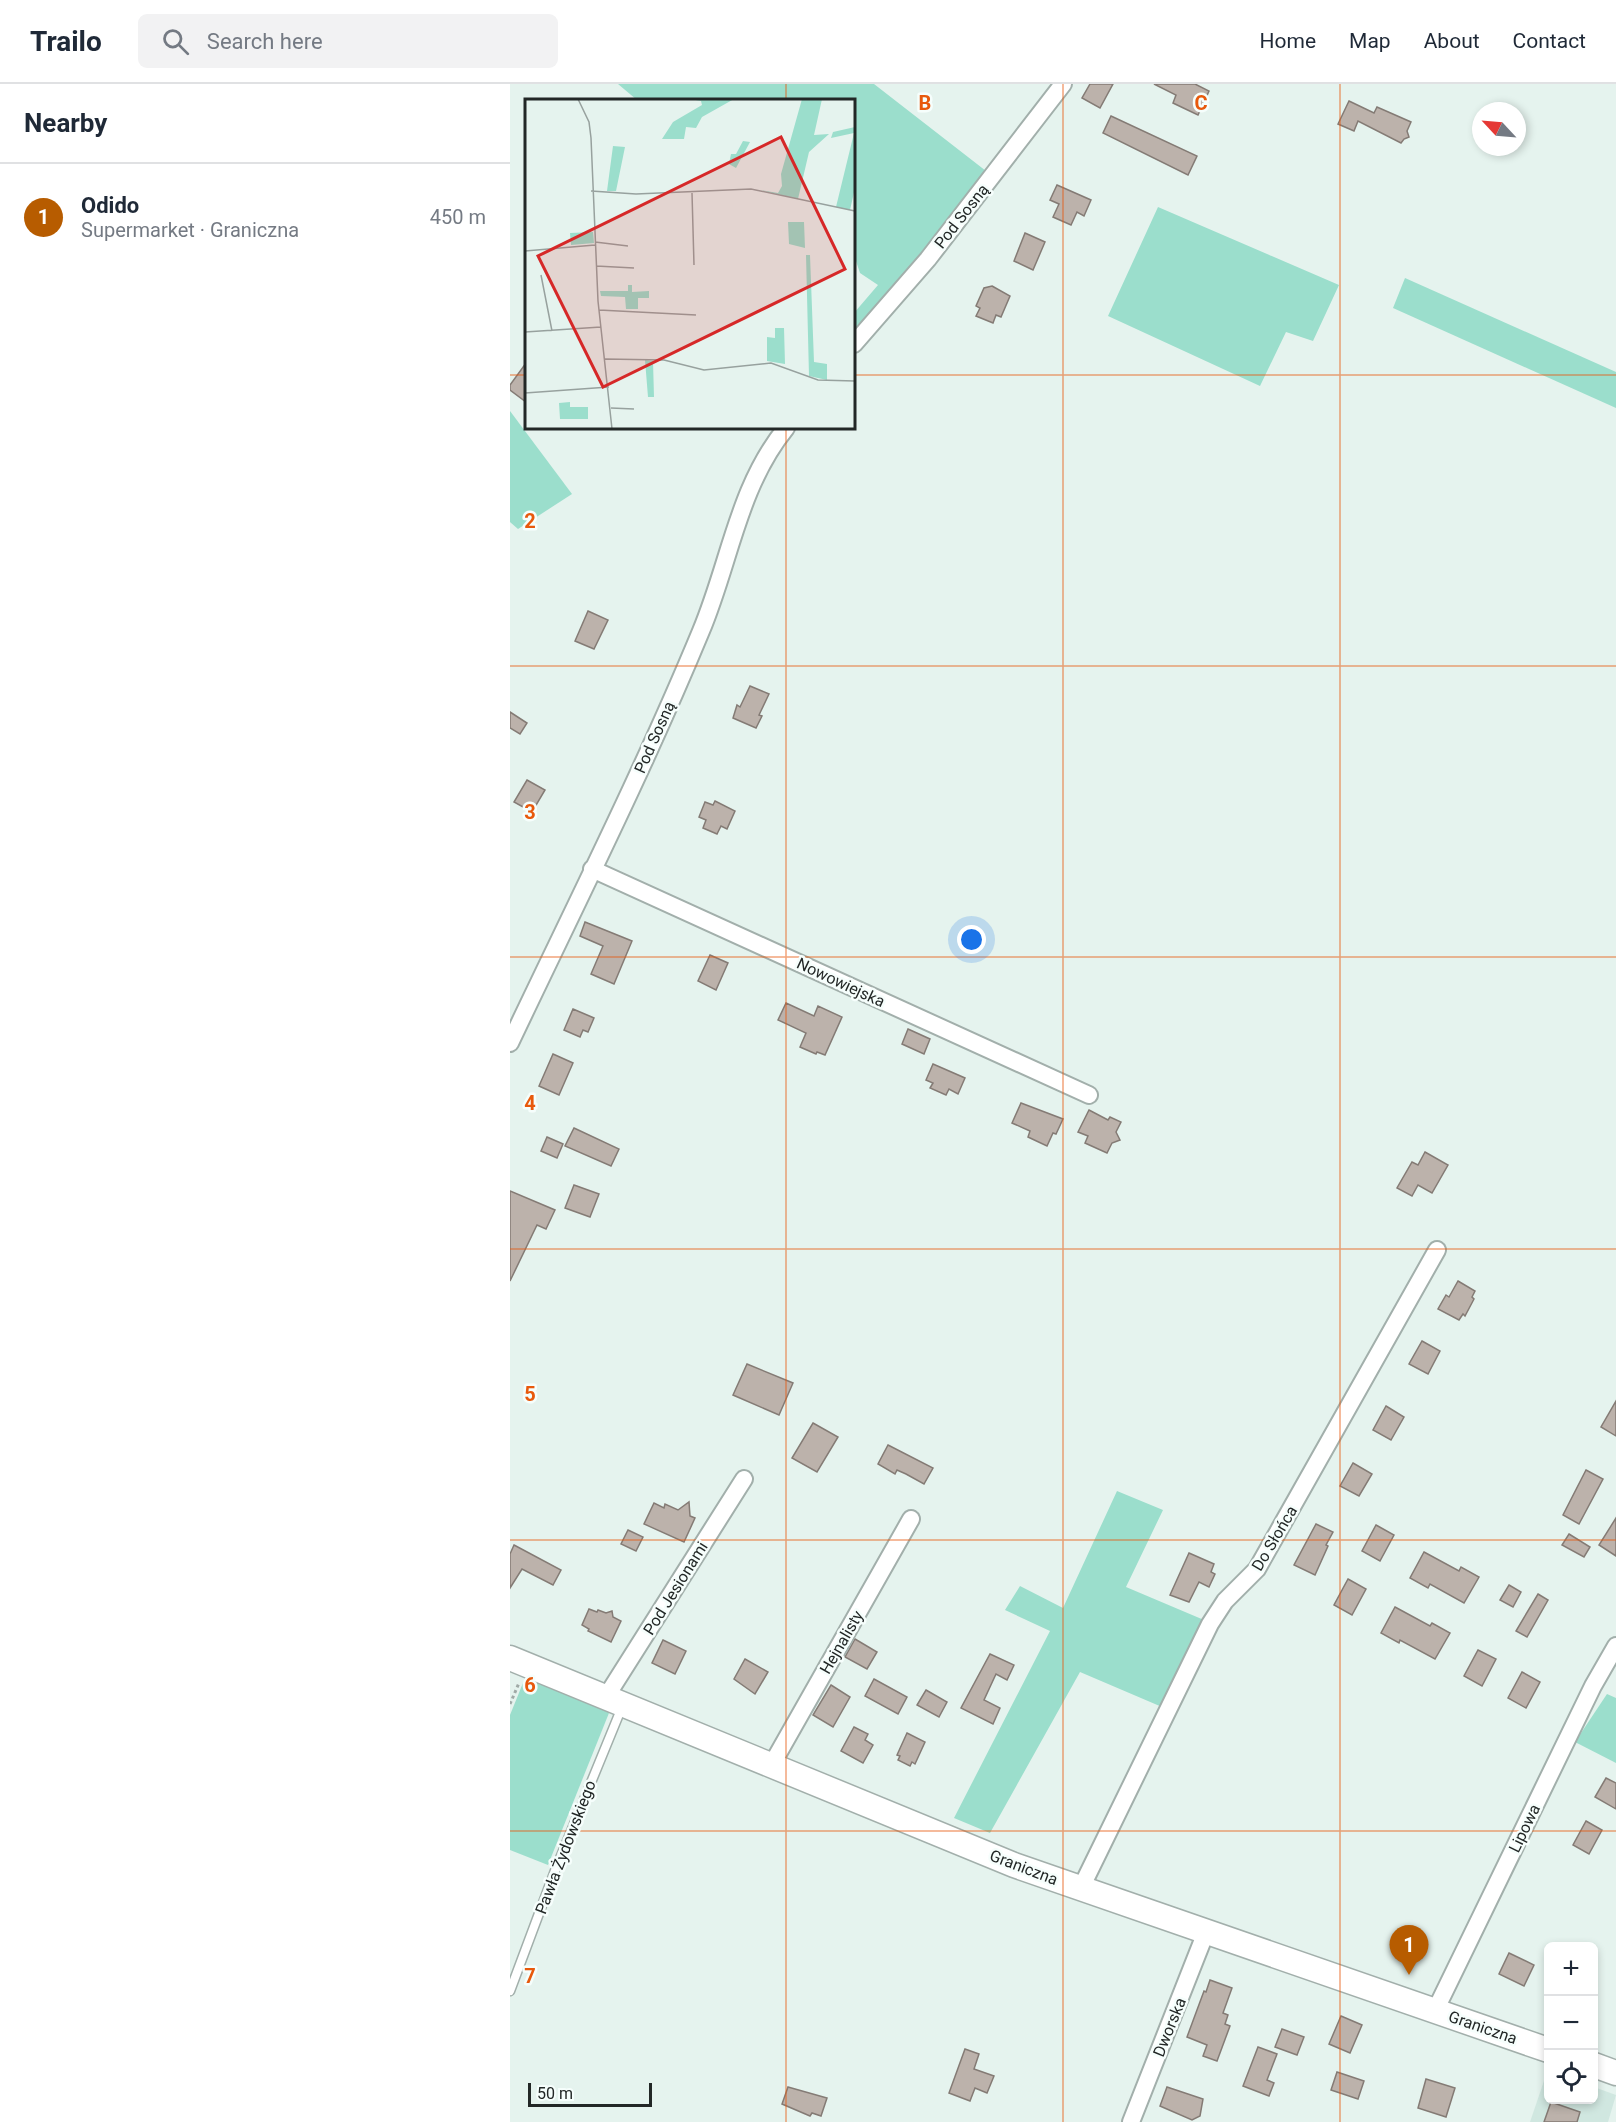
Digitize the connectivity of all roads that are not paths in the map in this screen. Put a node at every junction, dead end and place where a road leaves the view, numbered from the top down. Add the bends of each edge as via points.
1 (1063, 84) edge
2 (855, 343) edge
3 (785, 429) edge
4 (592, 869) junction
5 (510, 1042) edge
6 (1089, 1095) dead end
7 (1437, 1250) dead end
8 (744, 1479) dead end
9 (912, 1519) dead end
10 (1616, 1646) edge
11 (510, 1658) edge
12 (615, 1701) junction
13 (771, 1766) junction
14 (1081, 1888) junction
15 (1206, 1932) junction
16 (510, 1991) edge
17 (1435, 2011) junction
18 (1544, 2049) edge
19 (1598, 2067) edge
20 (1616, 2073) edge
21 (1131, 2122) edge

1 - 2 street, Pod Sosną via 928,259
3 - 4 street, Pod Sosną via 761,463 750,487 702,630
4 - 5 street, Pod Sosną
4 - 6 street, Nowowiejska
7 - 14 street, Do Słońca via 1257,1569 1225,1601 1210,1624
8 - 12 street, Pod Jesionami
9 - 13 street, Hejnalisty
10 - 17 street, Lipowa
11 - 12 street, Graniczna
12 - 13 street, Graniczna
12 - 16 lane, Pawła Żydowskiego
13 - 14 street, Graniczna via 1014,1865
14 - 15 street, Graniczna
15 - 17 street, Graniczna
15 - 21 street, Dworska
17 - 18 street, Graniczna
19 - 20 street

